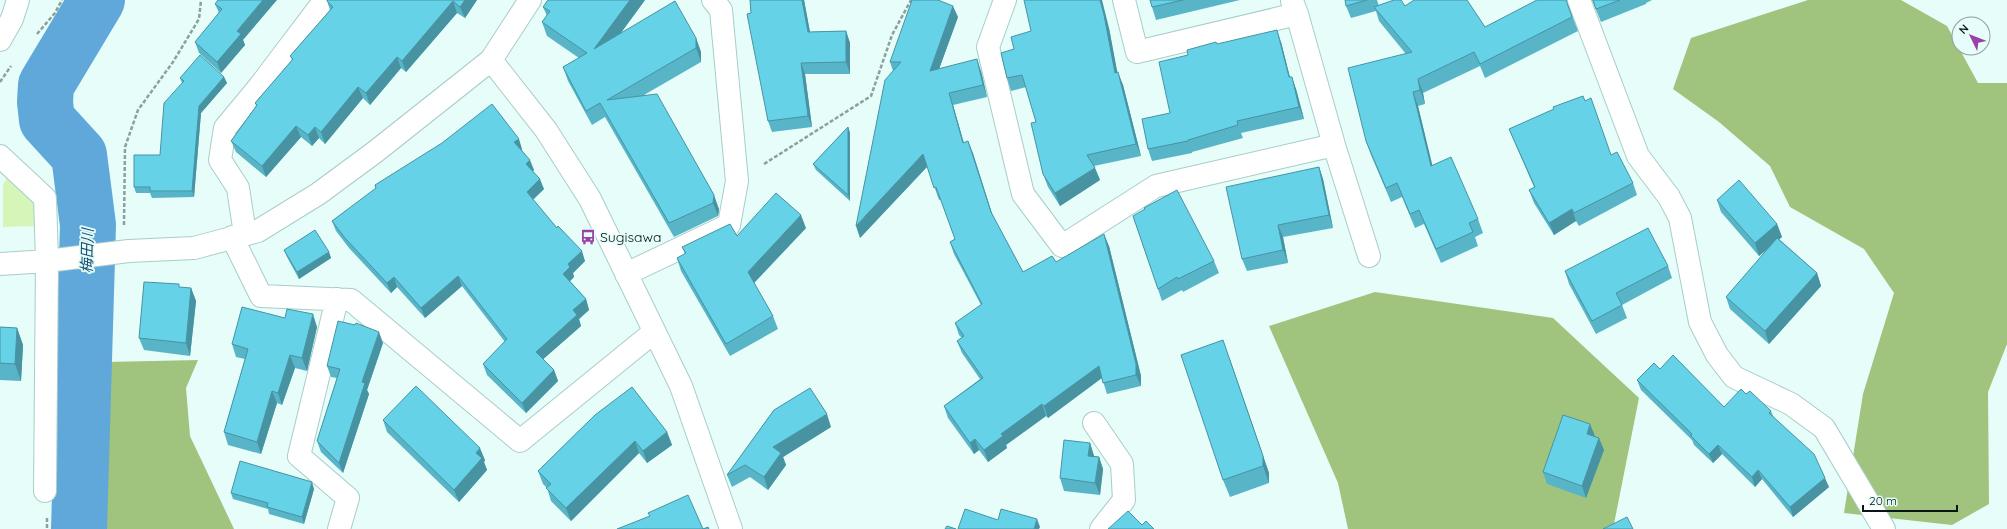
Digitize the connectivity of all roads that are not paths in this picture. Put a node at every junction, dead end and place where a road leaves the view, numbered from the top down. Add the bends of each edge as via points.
1 (18, 0) edge
2 (530, 0) edge
3 (713, 0) edge
4 (1005, 0) edge
5 (1124, 0) edge
6 (1579, 0) edge
7 (321, 5) dead end
8 (1294, 7) edge
9 (0, 40) edge
10 (491, 60) junction
11 (1334, 145) junction
12 (0, 156) edge
13 (238, 236) junction
14 (1369, 256) dead end
15 (52, 260) junction
16 (0, 264) edge
17 (626, 274) junction
18 (337, 299) junction
19 (654, 332) junction
20 (1094, 423) dead end
21 (45, 491) dead end
22 (339, 529) edge
23 (731, 529) edge
24 (1100, 529) edge
25 (1884, 529) edge

1 - 9 street via 12,19
2 - 10 street
3 - 17 street via 721,10 737,181 729,225
4 - 11 street via 988,47 1023,194 1062,246 1156,186
5 - 8 street via 1137,52
6 - 25 street via 1638,156 1669,197 1680,218 1700,322 1717,355 1734,377 1791,404 1824,428
7 - 13 street via 225,128 220,160 238,188
8 - 11 street
10 - 13 street via 318,194 258,231
10 - 17 street via 546,130 590,199
11 - 14 street
12 - 15 street via 45,198
13 - 15 street via 194,248 121,252
13 - 18 street via 261,296
15 - 16 street
15 - 21 street
17 - 19 street
18 - 19 street via 351,300 520,441
18 - 22 street via 299,456 348,498
19 - 23 street via 680,386
20 - 24 street via 1122,464 1124,500

